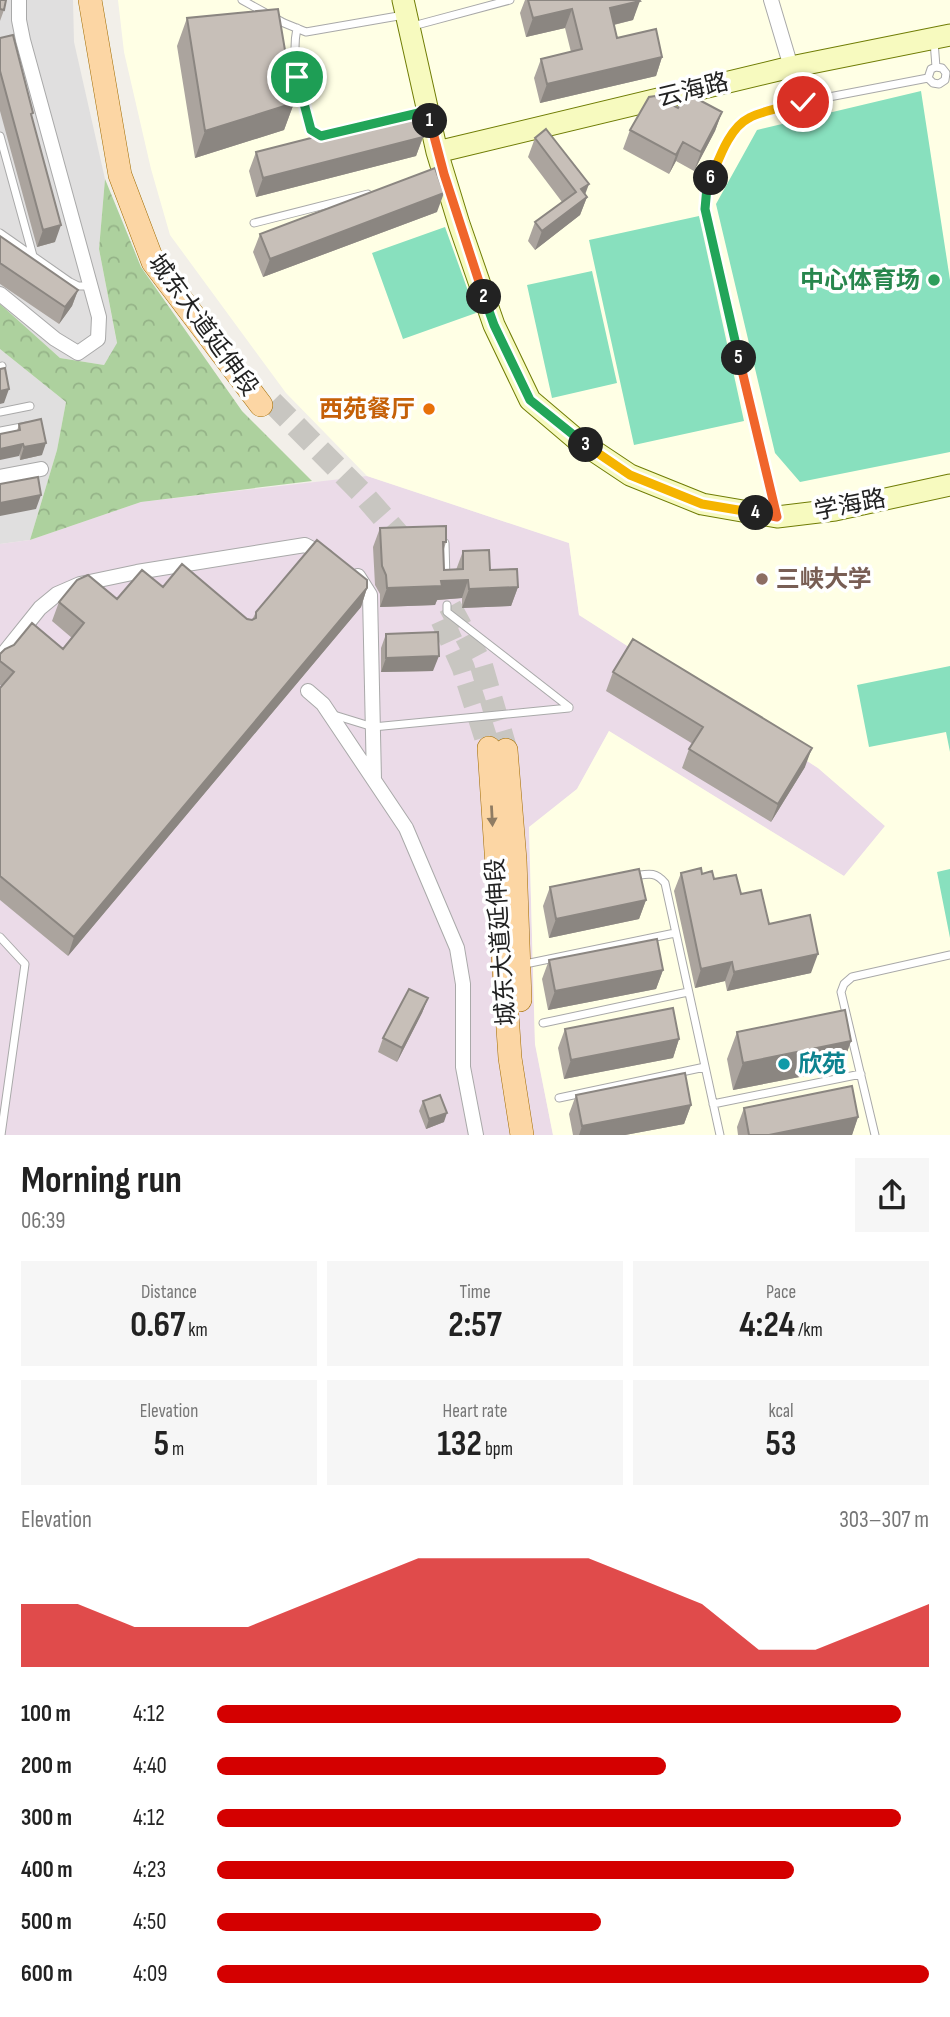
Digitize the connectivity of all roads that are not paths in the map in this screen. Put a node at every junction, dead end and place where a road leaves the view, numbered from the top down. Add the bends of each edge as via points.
1 (19, 0) edge
2 (90, 0) edge
3 (99, 0) edge
4 (242, 0) edge
5 (510, 0) edge
6 (771, 0) edge
7 (405, 14) edge
8 (297, 28) junction
9 (942, 37) edge
10 (791, 66) junction
11 (936, 66) junction
12 (928, 78) junction
13 (803, 102) junction
14 (334, 132) edge
15 (0, 136) edge
16 (437, 152) junction
17 (380, 191) edge
18 (254, 223) dead end
19 (0, 233) edge
20 (33, 256) junction
21 (90, 286) junction
22 (0, 294) edge
23 (30, 406) dead end
24 (0, 412) edge
25 (41, 424) edge
26 (0, 431) edge
27 (41, 469) dead end
28 (0, 477) edge
29 (950, 485) edge
30 (777, 517) junction
31 (445, 543) edge
32 (446, 581) edge
33 (447, 605) dead end
34 (0, 658) edge
35 (308, 691) dead end
36 (330, 714) junction
37 (373, 727) junction
38 (374, 780) junction
39 (627, 878) edge
40 (675, 933) junction
41 (0, 937) edge
42 (950, 955) edge
43 (530, 962) dead end
44 (688, 992) junction
45 (543, 1023) dead end
46 (705, 1067) junction
47 (861, 1074) junction
48 (559, 1098) dead end
49 (713, 1104) junction
50 (1, 1135) edge
51 (476, 1135) edge
52 (522, 1135) edge
53 (537, 1135) edge
54 (720, 1135) edge
55 (875, 1135) edge

1 - 21 street via 17,41
2 - 3 main road, 城东大道延伸段 via 120,175 153,262 266,404 163,261 129,165
4 - 8 lane
5 - 7 lane
6 - 10 street
7 - 8 lane via 306,32
7 - 16 street, 学海路 via 421,113
8 - 14 lane via 297,77 311,130 321,136
9 - 10 street, 云海路
9 - 11 lane
10 - 13 lane
10 - 16 street, 云海路
11 - 12 lane
11 - 12 lane via 946,74 944,80 939,84
12 - 13 lane
13 - 30 lane via 748,118 737,128 707,187 705,209
15 - 20 lane
16 - 30 street, 学海路 via 437,176 494,325 530,400 576,439 630,475 702,504
17 - 18 lane
19 - 20 lane
20 - 21 lane via 70,282
21 - 22 street via 99,317 98,339 78,353
23 - 24 lane
25 - 26 lane
27 - 28 street
29 - 30 street, 学海路 via 835,510
31 - 32 lane
33 - 37 lane via 447,612 569,708
34 - 37 street via 40,608 57,593 80,584 305,545 355,572 370,594
35 - 36 street
36 - 37 lane
36 - 38 street
37 - 38 street
38 - 51 street via 406,828 457,948 463,984 463,1067
39 - 40 lane via 659,875 665,883
40 - 43 lane
40 - 44 lane
41 - 50 lane via 25,964
42 - 47 lane via 852,976 844,984 841,992
44 - 45 lane
44 - 46 lane
46 - 48 lane
46 - 49 lane
47 - 49 lane
47 - 55 lane
49 - 54 lane
53 -> 52 main road, 城东大道延伸段 via 522,1048 515,860 497,749 510,1058

